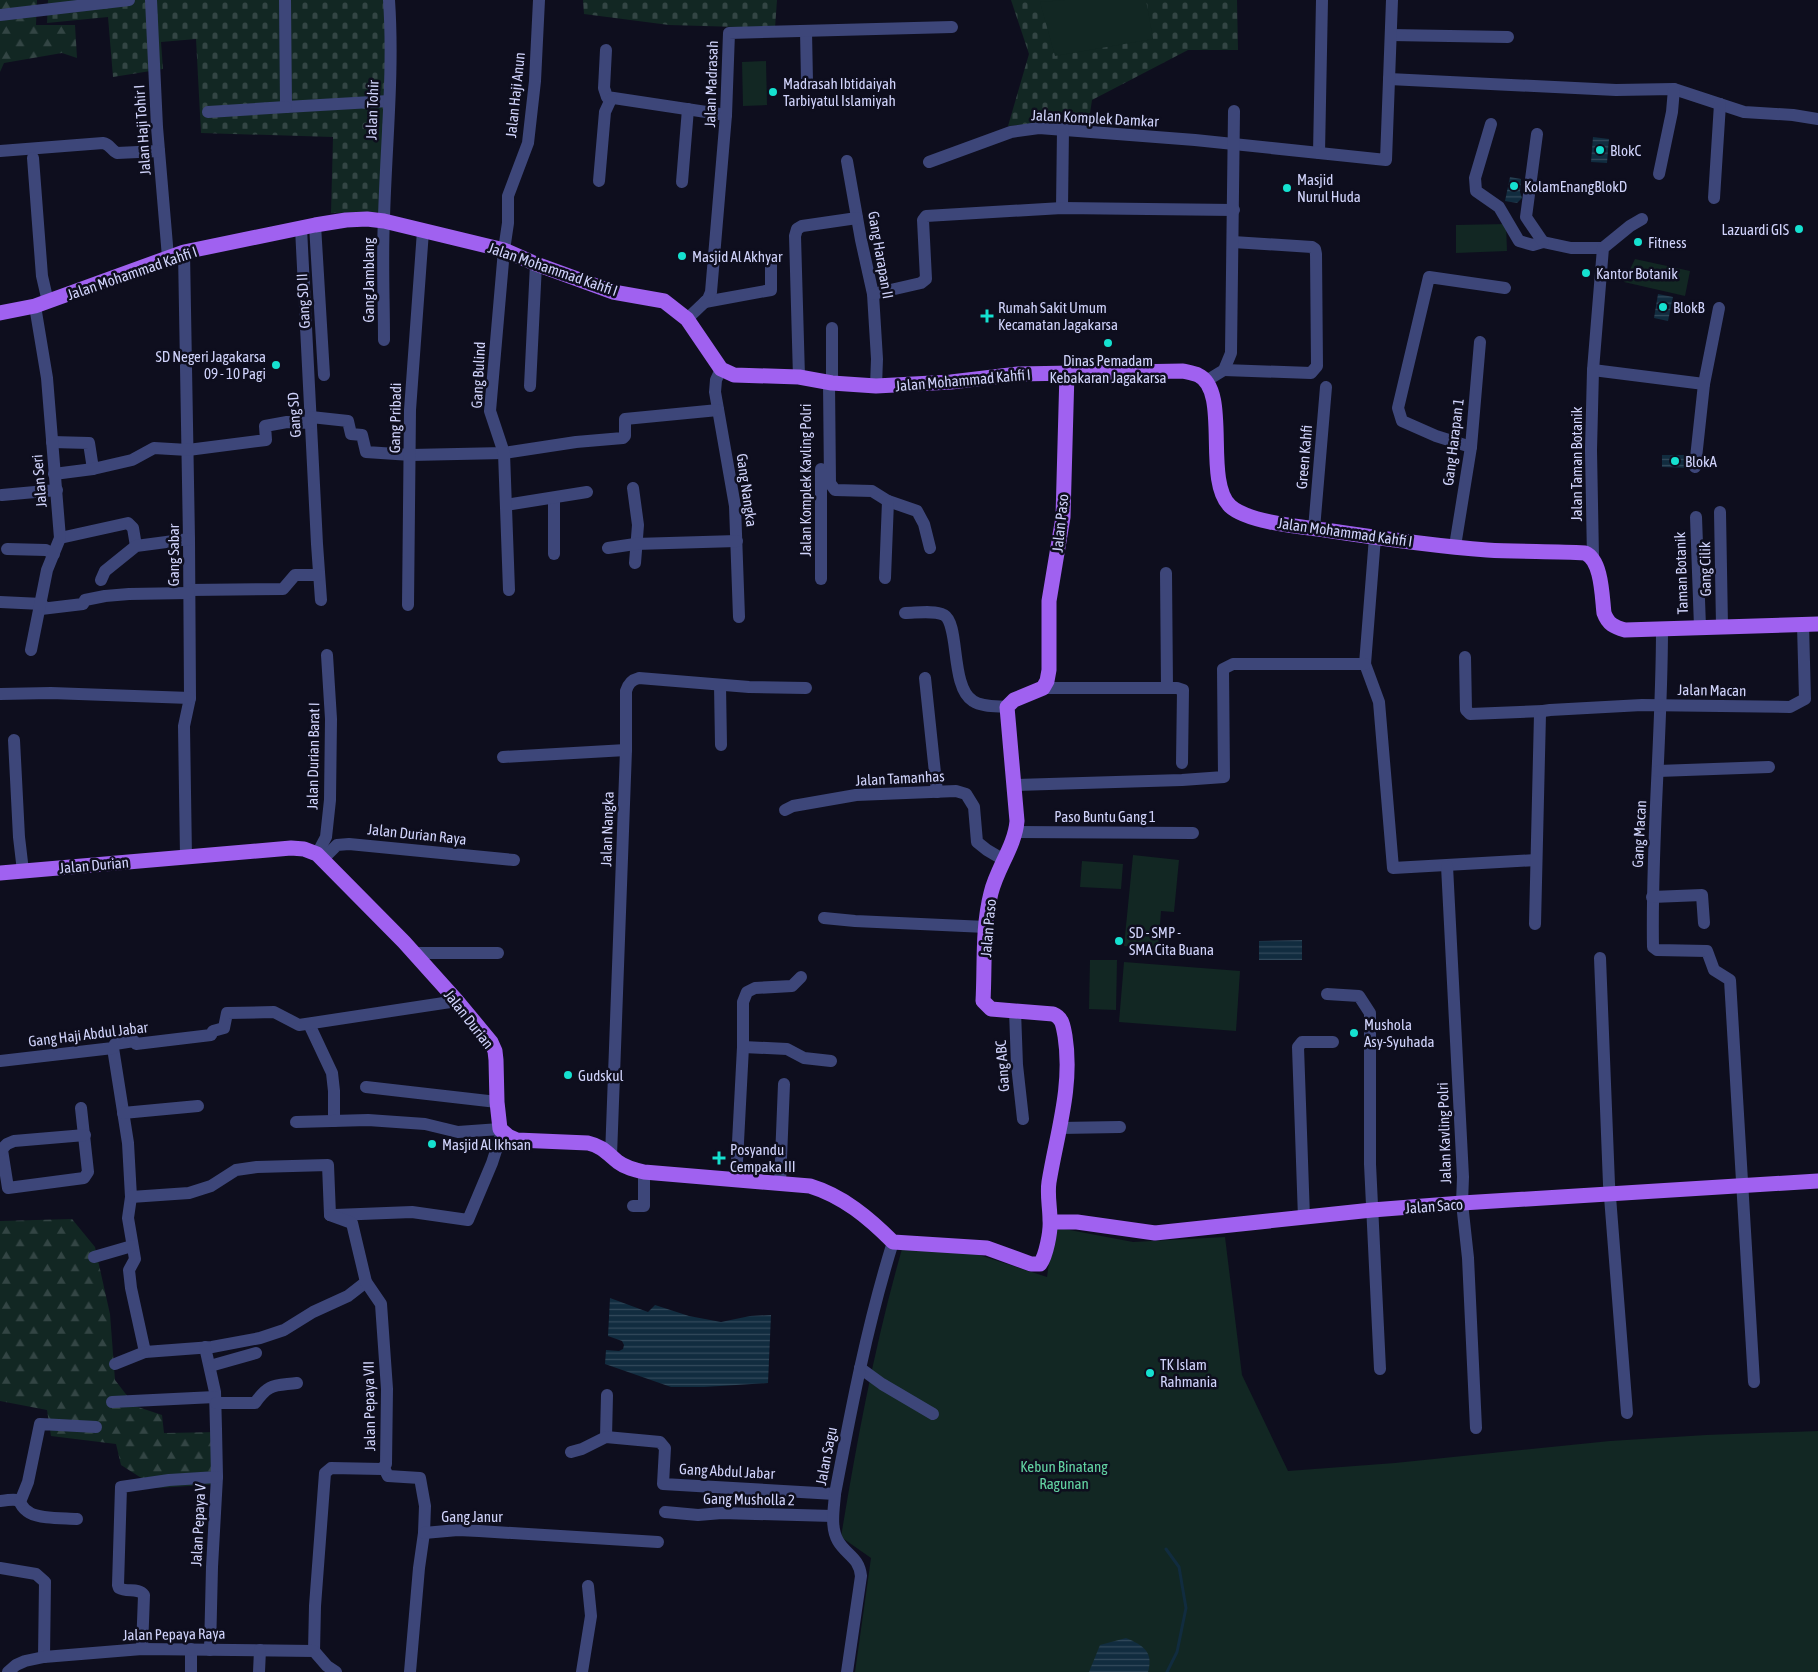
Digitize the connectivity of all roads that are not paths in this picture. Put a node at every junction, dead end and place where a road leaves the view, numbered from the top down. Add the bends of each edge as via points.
1 (129, 0) edge
2 (152, 0) edge
3 (285, 0) edge
4 (389, 0) edge
5 (539, 0) edge
6 (1322, 0) edge
7 (1392, 0) edge
8 (0, 15) edge
9 (952, 27) dead end
10 (806, 31) junction
11 (1391, 35) junction
12 (1508, 37) dead end
13 (606, 50) dead end
14 (1389, 79) junction
15 (808, 82) dead end
16 (1674, 89) junction
17 (611, 99) junction
18 (389, 101) junction
19 (1720, 104) junction
20 (286, 107) junction
21 (688, 109) junction
22 (1234, 111) dead end
23 (208, 112) dead end
24 (726, 114) junction
25 (1818, 119) edge
26 (1490, 124) dead end
27 (1064, 129) junction
28 (1537, 134) dead end
29 (1234, 144) junction
30 (0, 151) edge
31 (159, 151) junction
32 (1319, 153) junction
33 (33, 158) dead end
34 (847, 161) dead end
35 (930, 162) dead end
36 (1660, 174) dead end
37 (599, 181) dead end
38 (682, 182) dead end
39 (1714, 198) dead end
40 (1062, 208) junction
41 (1234, 210) junction
42 (858, 218) junction
43 (1642, 219) dead end
44 (384, 221) junction
45 (308, 227) junction
46 (423, 231) junction
47 (1233, 242) junction
48 (1543, 242) junction
49 (1603, 248) junction
50 (504, 250) junction
51 (184, 252) junction
52 (168, 257) junction
53 (771, 259) dead end
54 (536, 264) junction
55 (1504, 288) dead end
56 (873, 294) junction
57 (705, 302) junction
58 (41, 304) junction
59 (1719, 308) dead end
60 (0, 314) edge
61 (687, 319) junction
62 (832, 328) dead end
63 (384, 340) dead end
64 (1480, 342) dead end
65 (721, 369) junction
66 (1224, 370) junction
67 (1593, 370) junction
68 (1067, 372) junction
69 (324, 375) dead end
70 (799, 377) junction
71 (1206, 381) junction
72 (828, 382) junction
73 (1704, 384) junction
74 (530, 386) dead end
75 (876, 386) junction
76 (1326, 387) dead end
77 (718, 410) junction
78 (311, 420) junction
79 (52, 442) junction
80 (1471, 447) junction
81 (188, 450) junction
82 (504, 453) junction
83 (411, 455) junction
84 (1695, 467) dead end
85 (93, 469) junction
86 (54, 474) junction
87 (633, 488) dead end
88 (57, 490) junction
89 (586, 492) dead end
90 (2, 495) dead end
91 (554, 498) junction
92 (888, 501) junction
93 (506, 505) junction
94 (1720, 512) dead end
95 (1696, 517) dead end
96 (1314, 529) junction
97 (1375, 537) junction
98 (60, 538) junction
99 (190, 539) junction
100 (737, 540) junction
101 (635, 544) junction
102 (136, 546) junction
103 (1455, 546) junction
104 (608, 548) dead end
105 (930, 548) dead end
106 (7, 549) dead end
107 (54, 554) junction
108 (554, 554) dead end
109 (1592, 558) junction
110 (635, 563) dead end
111 (1166, 573) dead end
112 (320, 575) junction
113 (885, 578) dead end
114 (821, 579) dead end
115 (101, 580) dead end
116 (509, 590) dead end
117 (189, 592) junction
118 (321, 600) dead end
119 (0, 602) edge
120 (408, 605) dead end
121 (41, 606) junction
122 (905, 612) dead end
123 (739, 617) dead end
124 (1818, 624) edge
125 (1802, 625) junction
126 (1722, 626) junction
127 (1700, 627) junction
128 (1662, 629) junction
129 (32, 650) dead end
130 (327, 655) dead end
131 (1465, 658) dead end
132 (1365, 664) junction
133 (925, 678) dead end
134 (720, 685) junction
135 (806, 688) dead end
136 (1043, 688) junction
137 (1166, 688) junction
138 (0, 694) edge
139 (190, 698) junction
140 (1659, 705) junction
141 (1008, 707) junction
142 (1543, 711) junction
143 (14, 740) dead end
144 (721, 745) dead end
145 (626, 750) junction
146 (502, 757) dead end
147 (1182, 763) dead end
148 (1769, 767) dead end
149 (1658, 771) junction
150 (1014, 785) junction
151 (937, 792) junction
152 (785, 810) dead end
153 (1016, 832) junction
154 (1193, 833) dead end
155 (186, 857) junction
156 (320, 857) junction
157 (514, 860) dead end
158 (1004, 860) junction
159 (1536, 860) junction
160 (1447, 866) junction
161 (23, 871) junction
162 (0, 873) edge
163 (1652, 897) junction
164 (824, 918) dead end
165 (1704, 923) dead end
166 (1535, 924) dead end
167 (986, 927) junction
168 (414, 953) junction
169 (498, 953) dead end
170 (1600, 958) dead end
171 (801, 977) dead end
172 (1327, 994) dead end
173 (457, 1000) junction
174 (1015, 1011) junction
175 (309, 1024) junction
176 (1333, 1042) dead end
177 (743, 1047) junction
178 (113, 1048) junction
179 (831, 1060) dead end
180 (0, 1061) edge
181 (784, 1084) dead end
182 (366, 1087) dead end
183 (497, 1102) junction
184 (198, 1106) dead end
185 (81, 1108) dead end
186 (123, 1113) junction
187 (1023, 1120) dead end
188 (334, 1121) junction
189 (296, 1122) dead end
190 (1120, 1127) dead end
191 (1060, 1128) junction
192 (501, 1130) junction
193 (85, 1135) junction
194 (1, 1151) edge
195 (611, 1156) junction
196 (489, 1168) junction
197 (644, 1172) junction
198 (736, 1180) junction
199 (1818, 1180) edge
200 (780, 1183) junction
201 (1742, 1185) junction
202 (487, 1186) dead end
203 (4, 1191) edge
204 (1610, 1194) junction
205 (131, 1197) junction
206 (1462, 1203) junction
207 (633, 1206) dead end
208 (1372, 1210) junction
209 (330, 1216) junction
210 (1304, 1218) junction
211 (1050, 1222) junction
212 (893, 1242) junction
213 (132, 1246) junction
214 (94, 1257) dead end
215 (366, 1282) junction
216 (205, 1347) junction
217 (145, 1352) junction
218 (256, 1354) dead end
219 (115, 1364) dead end
220 (210, 1366) junction
221 (860, 1368) junction
222 (1380, 1369) dead end
223 (1754, 1382) dead end
224 (297, 1383) dead end
225 (607, 1395) dead end
226 (216, 1400) junction
227 (112, 1402) dead end
228 (1627, 1413) dead end
229 (933, 1414) dead end
230 (96, 1427) dead end
231 (1476, 1428) dead end
232 (606, 1437) junction
233 (571, 1452) dead end
234 (384, 1468) junction
235 (216, 1477) junction
236 (835, 1494) junction
237 (0, 1501) edge
238 (20, 1502) junction
239 (665, 1512) dead end
240 (833, 1516) junction
241 (77, 1519) dead end
242 (424, 1533) junction
243 (658, 1542) dead end
244 (0, 1568) edge
245 (588, 1586) dead end
246 (142, 1649) junction
247 (191, 1650) junction
248 (210, 1650) junction
249 (260, 1650) junction
250 (314, 1651) junction
251 (44, 1657) junction
252 (333, 1671) edge
253 (8, 1672) edge
254 (191, 1672) edge
255 (259, 1672) edge
256 (410, 1672) edge
257 (582, 1672) edge
258 (847, 1672) edge

1 - 8 street
2 - 31 street, Jalan Haji Tohir I
3 - 20 street
4 - 18 street, Jalan Tohir
5 - 50 street, Jalan Haji Anun via 528,143 508,196
6 - 32 street
7 - 11 street, Jalan Komplek Damkar
9 - 10 street, Jalan Madrasah
10 - 15 street
10 - 24 street, Jalan Madrasah via 729,32
11 - 12 street
11 - 14 street, Jalan Komplek Damkar
13 - 17 street via 604,88 607,98
14 - 16 street via 1616,90
14 - 32 street, Jalan Komplek Damkar via 1386,160
16 - 19 street
16 - 36 street
17 - 21 street
17 - 37 street via 606,112
18 - 20 street
18 - 44 street, Jalan Tohir
19 - 25 street via 1744,112
19 - 39 street
20 - 23 street
21 - 24 street
21 - 38 street
22 - 29 street
24 - 57 street, Jalan Madrasah via 711,292
26 - 48 street via 1475,178 1476,191 1499,207 1519,241 1532,245
27 - 29 street, Jalan Komplek Damkar
27 - 35 street, Jalan Komplek Damkar via 1011,132
27 - 40 street
28 - 48 street via 1526,217
29 - 32 street, Jalan Komplek Damkar
29 - 41 street
30 - 31 street via 102,137 117,153
31 - 52 street, Jalan Haji Tohir I
33 - 58 street, Jalan Seri via 42,276
34 - 42 street, Gang Harapan II
40 - 41 street
40 - 56 street via 926,216 923,220 926,279 922,283
41 - 47 street
42 - 56 street, Gang Harapan II
42 - 70 street via 797,229
43 - 49 street
44 - 45 main road, Jalan Mohammad Kahfi I via 346,220
44 - 46 main road, Jalan Mohammad Kahfi I
44 - 63 street, Gang Jamblang
45 - 51 main road, Jalan Mohammad Kahfi I
45 - 69 street, Gang SD II
45 - 78 street, Gang SD
46 - 50 main road, Jalan Mohammad Kahfi I
46 - 83 street, Gang Pribadi via 412,372
47 - 66 street via 1231,353
47 - 66 street via 1312,246 1315,249 1317,366 1311,373
48 - 49 street via 1571,248
49 - 67 street, Jalan Taman Botanik
50 - 54 main road, Jalan Mohammad Kahfi I
50 - 82 street, Gang Bulind via 490,411
51 - 52 main road, Jalan Mohammad Kahfi I
51 - 81 street, Gang Sabar
52 - 58 main road, Jalan Mohammad Kahfi I
53 - 57 street via 771,290
54 - 61 main road, Jalan Mohammad Kahfi I via 613,292 664,301
54 - 74 street
55 - 80 street via 1429,276 1398,408 1402,421
56 - 75 street, Gang Harapan II
57 - 61 street, Jalan Madrasah
58 - 60 main road, Jalan Mohammad Kahfi I
58 - 79 street, Jalan Seri
59 - 73 street
61 - 65 main road, Jalan Mohammad Kahfi I
62 - 72 street
64 - 80 street, Gang Harapan 1
65 - 70 main road, Jalan Mohammad Kahfi I via 734,375
65 - 77 street, Gang Nangka via 715,392
66 - 71 street
67 - 73 street
67 - 109 street, Jalan Taman Botanik
68 - 71 main road, Jalan Mohammad Kahfi I via 1183,371
68 - 75 main road, Jalan Mohammad Kahfi I
68 - 136 main road, Jalan Paso via 1062,516 1049,601 1048,670
70 - 72 main road, Jalan Mohammad Kahfi I
71 - 96 main road, Jalan Mohammad Kahfi I via 1212,391 1218,475 1224,498 1232,508 1252,518
72 - 75 main road, Jalan Mohammad Kahfi I
72 - 92 street via 830,483 835,490 872,491
72 - 114 street, Jalan Komplek Kavling Polri
73 - 84 street
76 - 96 street, Green Kahfi
77 - 82 street via 625,419 624,438
77 - 100 street, Gang Nangka via 735,506
78 - 81 street via 265,426 266,440
78 - 83 street via 348,421 351,434 362,435 366,452
78 - 112 street, Gang SD
79 - 85 street via 89,443
79 - 86 street, Jalan Seri
80 - 103 street, Gang Harapan 1
81 - 85 street via 154,448 132,460
81 - 99 street, Gang Sabar
82 - 83 street
82 - 93 street, Gang Bulind
83 - 120 street, Gang Pribadi
85 - 86 street
86 - 88 street, Jalan Seri
87 - 101 street via 638,525
88 - 90 street
88 - 98 street, Jalan Seri
89 - 91 street
91 - 93 street
91 - 108 street
92 - 105 street via 917,511
92 - 113 street
93 - 116 street, Gang Bulind
94 - 126 street, Gang Cilik
95 - 127 street, Taman Botanik
96 - 97 main road, Jalan Mohammad Kahfi I
97 - 103 main road, Jalan Mohammad Kahfi I
97 - 132 street
98 - 102 street via 128,523 133,528
98 - 107 street, Jalan Seri
99 - 102 street
99 - 117 street, Gang Sabar
100 - 101 street
100 - 123 street, Gang Nangka
101 - 104 street
101 - 110 street
102 - 115 street via 105,571
103 - 109 main road, Jalan Mohammad Kahfi I via 1585,553
106 - 107 street via 46,550
107 - 121 street, Jalan Seri via 47,570
109 - 128 main road via 1597,568 1604,613 1610,624 1625,630
111 - 137 street
112 - 117 street via 295,575 283,589
112 - 118 street, Gang SD
117 - 121 street via 105,596 85,600 83,604
117 - 139 street, Gang Sabar
119 - 121 street
121 - 129 street, Jalan Seri
122 - 141 street via 945,615 950,622 964,693 972,701
124 - 125 main road
125 - 126 main road
125 - 140 street, Jalan Macan via 1805,699 1790,707
126 - 127 main road
127 - 128 main road
128 - 140 street, Gang Macan
130 - 156 street, Jalan Durian Barat I via 331,718 330,800
131 - 142 street, Jalan Macan via 1466,710 1470,714
132 - 150 street via 1233,664 1223,669 1224,777
132 - 160 street via 1379,702 1393,868
133 - 151 street
134 - 135 street, Jalan Nangka
134 - 144 street
134 - 145 street, Jalan Nangka via 634,679 626,691
136 - 137 street
136 - 141 main road via 1014,700
137 - 147 street via 1182,690
138 - 139 street
139 - 155 street, Gang Sabar via 184,726
140 - 142 street, Jalan Macan
140 - 149 street, Gang Macan
141 - 150 main road, Jalan Paso
142 - 159 street via 1539,718
143 - 161 street
145 - 146 street
145 - 195 street, Jalan Nangka
148 - 149 street
149 - 163 street, Gang Macan
150 - 153 main road, Jalan Paso
151 - 152 street, Jalan Tamanhas via 856,795
151 - 158 street, Jalan Tamanhas via 966,794 974,807 977,842
153 - 154 street, Paso Buntu Gang 1
153 - 158 main road, Jalan Paso
155 - 156 main road, Jalan Durian via 290,848 304,849
155 - 161 main road, Jalan Durian
156 - 157 street, Jalan Durian Raya via 337,846 349,844
156 - 168 main road, Jalan Durian
158 - 167 main road, Jalan Paso via 991,891
159 - 160 street
159 - 166 street
160 - 206 street, Jalan Kavling Polri
161 - 162 main road, Jalan Durian
163 - 165 street via 1702,895
163 - 201 street, Gang Macan via 1653,947 1657,950 1707,951 1714,970 1730,980
164 - 167 street
167 - 174 main road, Jalan Paso via 983,1001 991,1009
168 - 169 street
168 - 173 main road, Jalan Durian
170 - 204 street
171 - 177 street via 792,986 755,988 747,992
172 - 208 street via 1359,996 1370,1013
173 - 175 street, Gang Haji Abdul Jabar
173 - 183 main road, Jalan Durian via 495,1051
174 - 187 street, Gang ABC
174 - 191 main road, Jalan Paso via 1053,1014 1061,1019 1068,1076
175 - 178 street, Gang Haji Abdul Jabar via 300,1025 274,1012 226,1013 224,1028 213,1031 211,1036 115,1044
175 - 188 street via 332,1073
176 - 210 street via 1302,1042 1298,1047
177 - 179 street via 787,1049 804,1058
177 - 198 street
178 - 180 street, Gang Haji Abdul Jabar
178 - 186 street
181 - 200 street
182 - 183 street
183 - 192 main road, Jalan Durian
184 - 186 street
185 - 193 street
186 - 205 street
188 - 189 street
188 - 192 street via 405,1122 458,1132
190 - 191 street
191 - 211 main road, Jalan Paso via 1049,1184
192 - 195 main road via 517,1140 588,1143
192 - 196 street
193 - 194 street via 14,1141
193 - 203 street via 88,1172 84,1178
194 - 203 street
195 - 197 main road via 632,1170
196 - 202 street
196 - 209 street via 468,1220 412,1212
197 - 198 main road
197 - 207 street via 644,1206
198 - 200 main road
199 - 201 main road, Jalan Saco
200 - 212 main road via 826,1191 870,1219
201 - 204 main road, Jalan Saco
201 - 223 street
204 - 206 main road, Jalan Saco
204 - 228 street
205 - 209 street via 189,1193 211,1186 236,1170 328,1165
205 - 213 street via 128,1218
206 - 208 main road, Jalan Saco
206 - 231 street, Jalan Kavling Polri via 1468,1258
208 - 210 main road, Jalan Saco
208 - 222 street
209 - 215 street, Jalan Pepaya VII via 352,1223
210 - 211 main road, Jalan Saco via 1155,1233 1078,1222
211 - 212 main road, Jalan Paso via 1043,1260 1035,1265 987,1248
212 - 221 street, Jalan Sagu
213 - 214 street
213 - 217 street via 135,1259 129,1270 131,1288
215 - 216 street via 348,1296 284,1330 260,1338
215 - 234 street, Jalan Pepaya VII via 381,1304 387,1389
216 - 217 street
216 - 220 street, Jalan Pepaya V
217 - 219 street
218 - 220 street
220 - 226 street, Jalan Pepaya V
221 - 229 street
221 - 236 street, Jalan Sagu
224 - 226 street via 272,1386 264,1390 255,1403
225 - 232 street
226 - 227 street
226 - 235 street, Jalan Pepaya V
230 - 238 street via 39,1425 28,1482
232 - 233 street
232 - 236 street, Gang Abdul Jabar via 660,1442 665,1448 663,1484
234 - 242 street via 388,1476 420,1478 425,1506
234 - 250 street, Jalan Pepaya VII via 331,1468 325,1473
235 - 246 street via 121,1487 118,1585 123,1590 139,1591 144,1595
235 - 248 street, Jalan Pepaya V
236 - 240 street, Jalan Sagu
237 - 238 street via 15,1499
238 - 241 street via 30,1513
239 - 240 street, Gang Musholla 2
240 - 258 street, Jalan Sagu via 837,1540 857,1561 861,1576
242 - 243 street, Gang Janur via 479,1530
242 - 256 street, Gang Janur
244 - 251 street via 36,1574 45,1582
245 - 257 street via 591,1616
246 - 247 street, Jalan Pepaya Raya
246 - 251 street, Jalan Pepaya Raya
247 - 248 street, Jalan Pepaya Raya
247 - 254 street
248 - 249 street, Jalan Pepaya Raya
249 - 250 street, Jalan Pepaya Raya
249 - 255 street
250 - 252 street
251 - 253 street, Jalan Pepaya Raya via 16,1664

